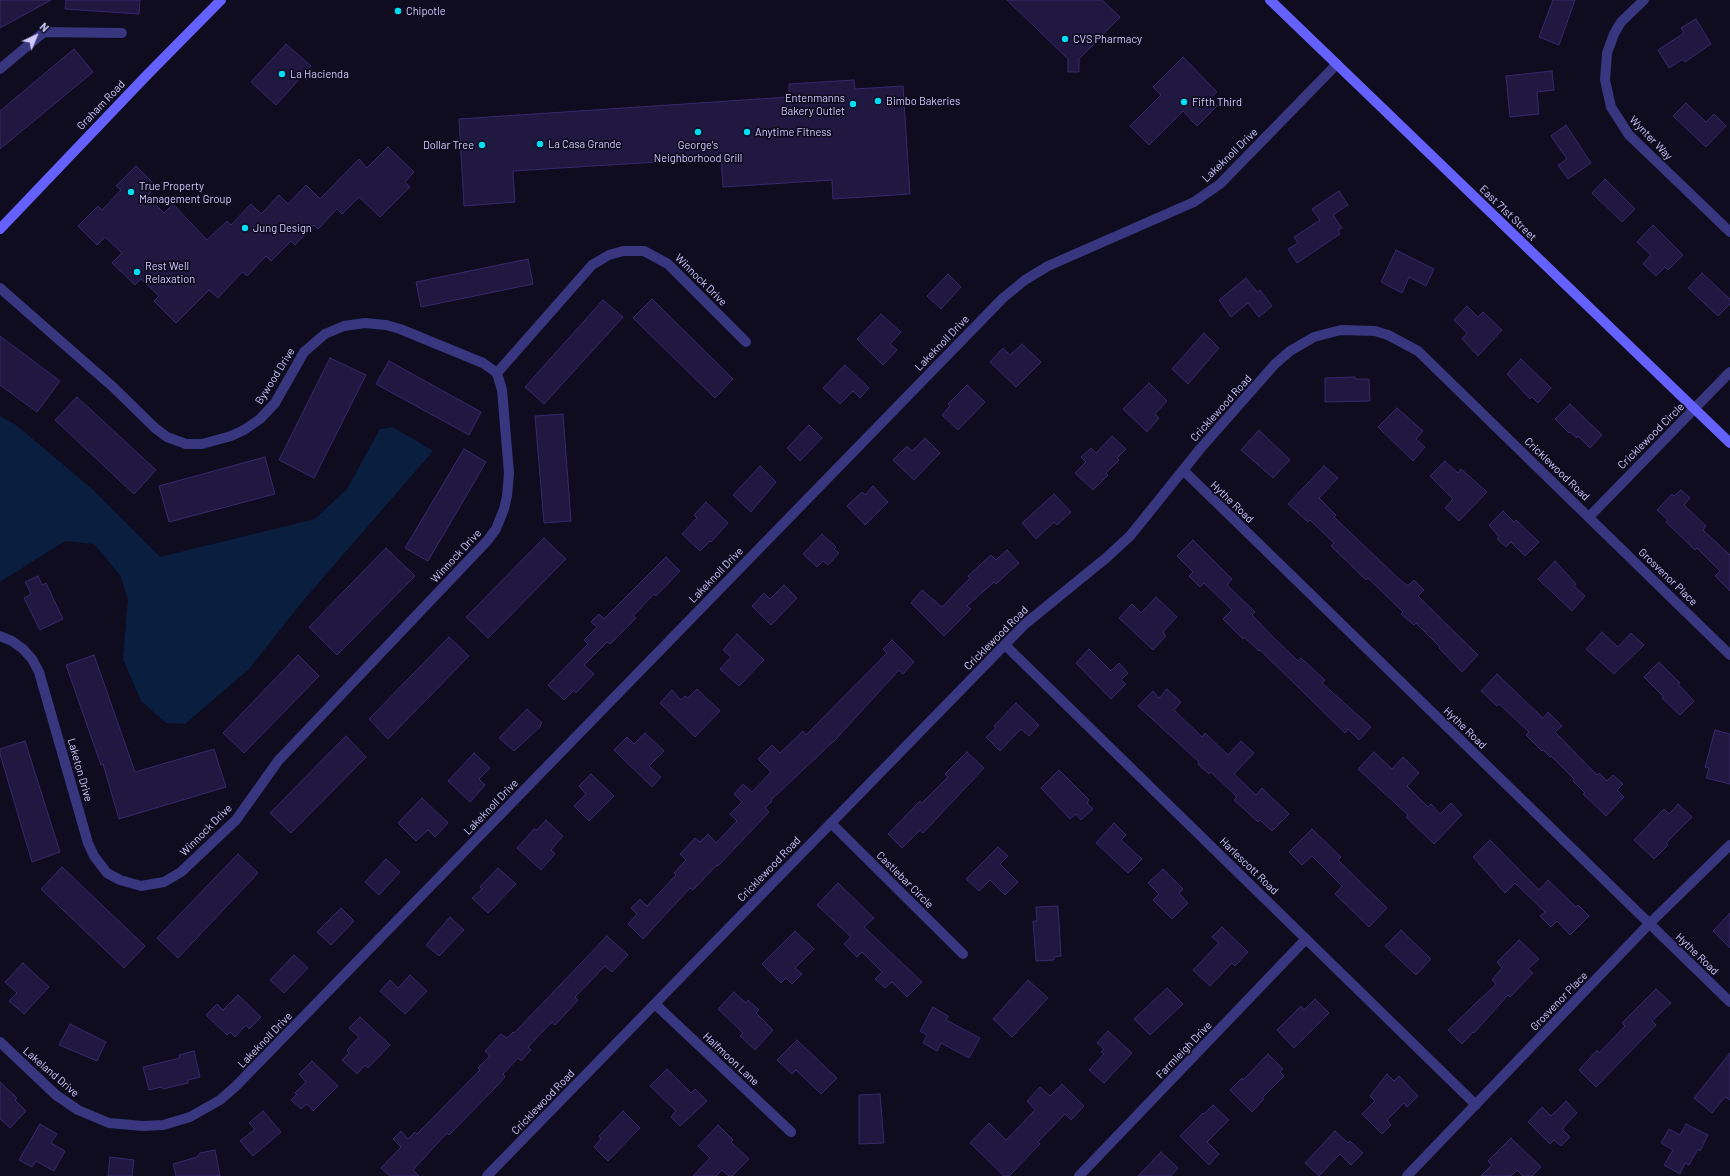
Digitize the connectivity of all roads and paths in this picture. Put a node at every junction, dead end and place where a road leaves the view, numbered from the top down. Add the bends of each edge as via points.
1 (221, 0) edge
2 (1270, 0) edge
3 (1644, 0) edge
4 (122, 33) dead end
5 (1337, 64) junction
6 (0, 69) edge
7 (0, 229) edge
8 (1730, 232) edge
9 (0, 288) edge
10 (746, 342) dead end
11 (1730, 372) edge
12 (496, 373) junction
13 (1695, 409) junction
14 (1730, 443) edge
15 (1183, 470) junction
16 (1589, 517) junction
17 (0, 636) edge
18 (1005, 645) junction
19 (1730, 655) edge
20 (831, 823) junction
21 (1730, 845) edge
22 (156, 884) joint
23 (1650, 924) junction
24 (1306, 939) junction
25 (963, 954) dead end
26 (1730, 1002) edge
27 (655, 1004) junction
28 (0, 1042) edge
29 (1476, 1105) junction
30 (136, 1126) joint
31 (791, 1132) dead end
32 (488, 1176) edge
33 (1079, 1176) edge
34 (1407, 1176) edge

1 - 7 main road, Graham Road
2 - 5 main road, East 71st Street
3 - 8 street, Wynter Way via 1621,22 1607,53 1605,80 1611,106 1629,135
4 - 6 street via 44,32
5 - 13 main road, East 71st Street
5 - 30 street, Lakeknoll Drive via 1220,184 1194,202 1048,266 1003,298 231,1091 209,1108 183,1120 156,1126
9 - 12 street, Bywood Drive via 113,387 155,428 167,437 182,443 208,442 231,436 254,424 275,403 308,347 325,334 351,324 372,323 400,329 483,363
10 - 12 street, Winnock Drive via 668,264 644,252 623,251 609,255 592,266
11 - 13 street, Cricklewood Circle
12 - 22 street, Winnock Drive via 502,390 509,481 504,509 492,534 278,761 236,820 177,875
13 - 14 main road, East 71st Street
13 - 16 street, Cricklewood Circle
15 - 16 street, Cricklewood Road via 1275,364 1290,351 1314,337 1334,331 1375,331 1418,351
15 - 18 street, Cricklewood Road via 1130,536 1025,624
15 - 23 street, Hythe Road
16 - 19 street, Grosvenor Place
17 - 22 street, Laketon Drive via 23,649 39,672 88,843 94,856 107,873 120,880 141,886
18 - 20 street, Cricklewood Road
18 - 24 street, Harlescott Road
20 - 25 street, Castlebar Circle
20 - 27 street, Cricklewood Road
21 - 23 street, Grosvenor Place
23 - 26 street, Hythe Road
23 - 29 street, Grosvenor Place
24 - 29 street, Harlescott Road
24 - 33 street, Farmleigh Drive
27 - 31 street, Halfmoon Lane
27 - 32 street, Cricklewood Road
28 - 30 street, Lakeland Drive via 56,1095 78,1110 109,1122
29 - 34 street, Grosvenor Place

